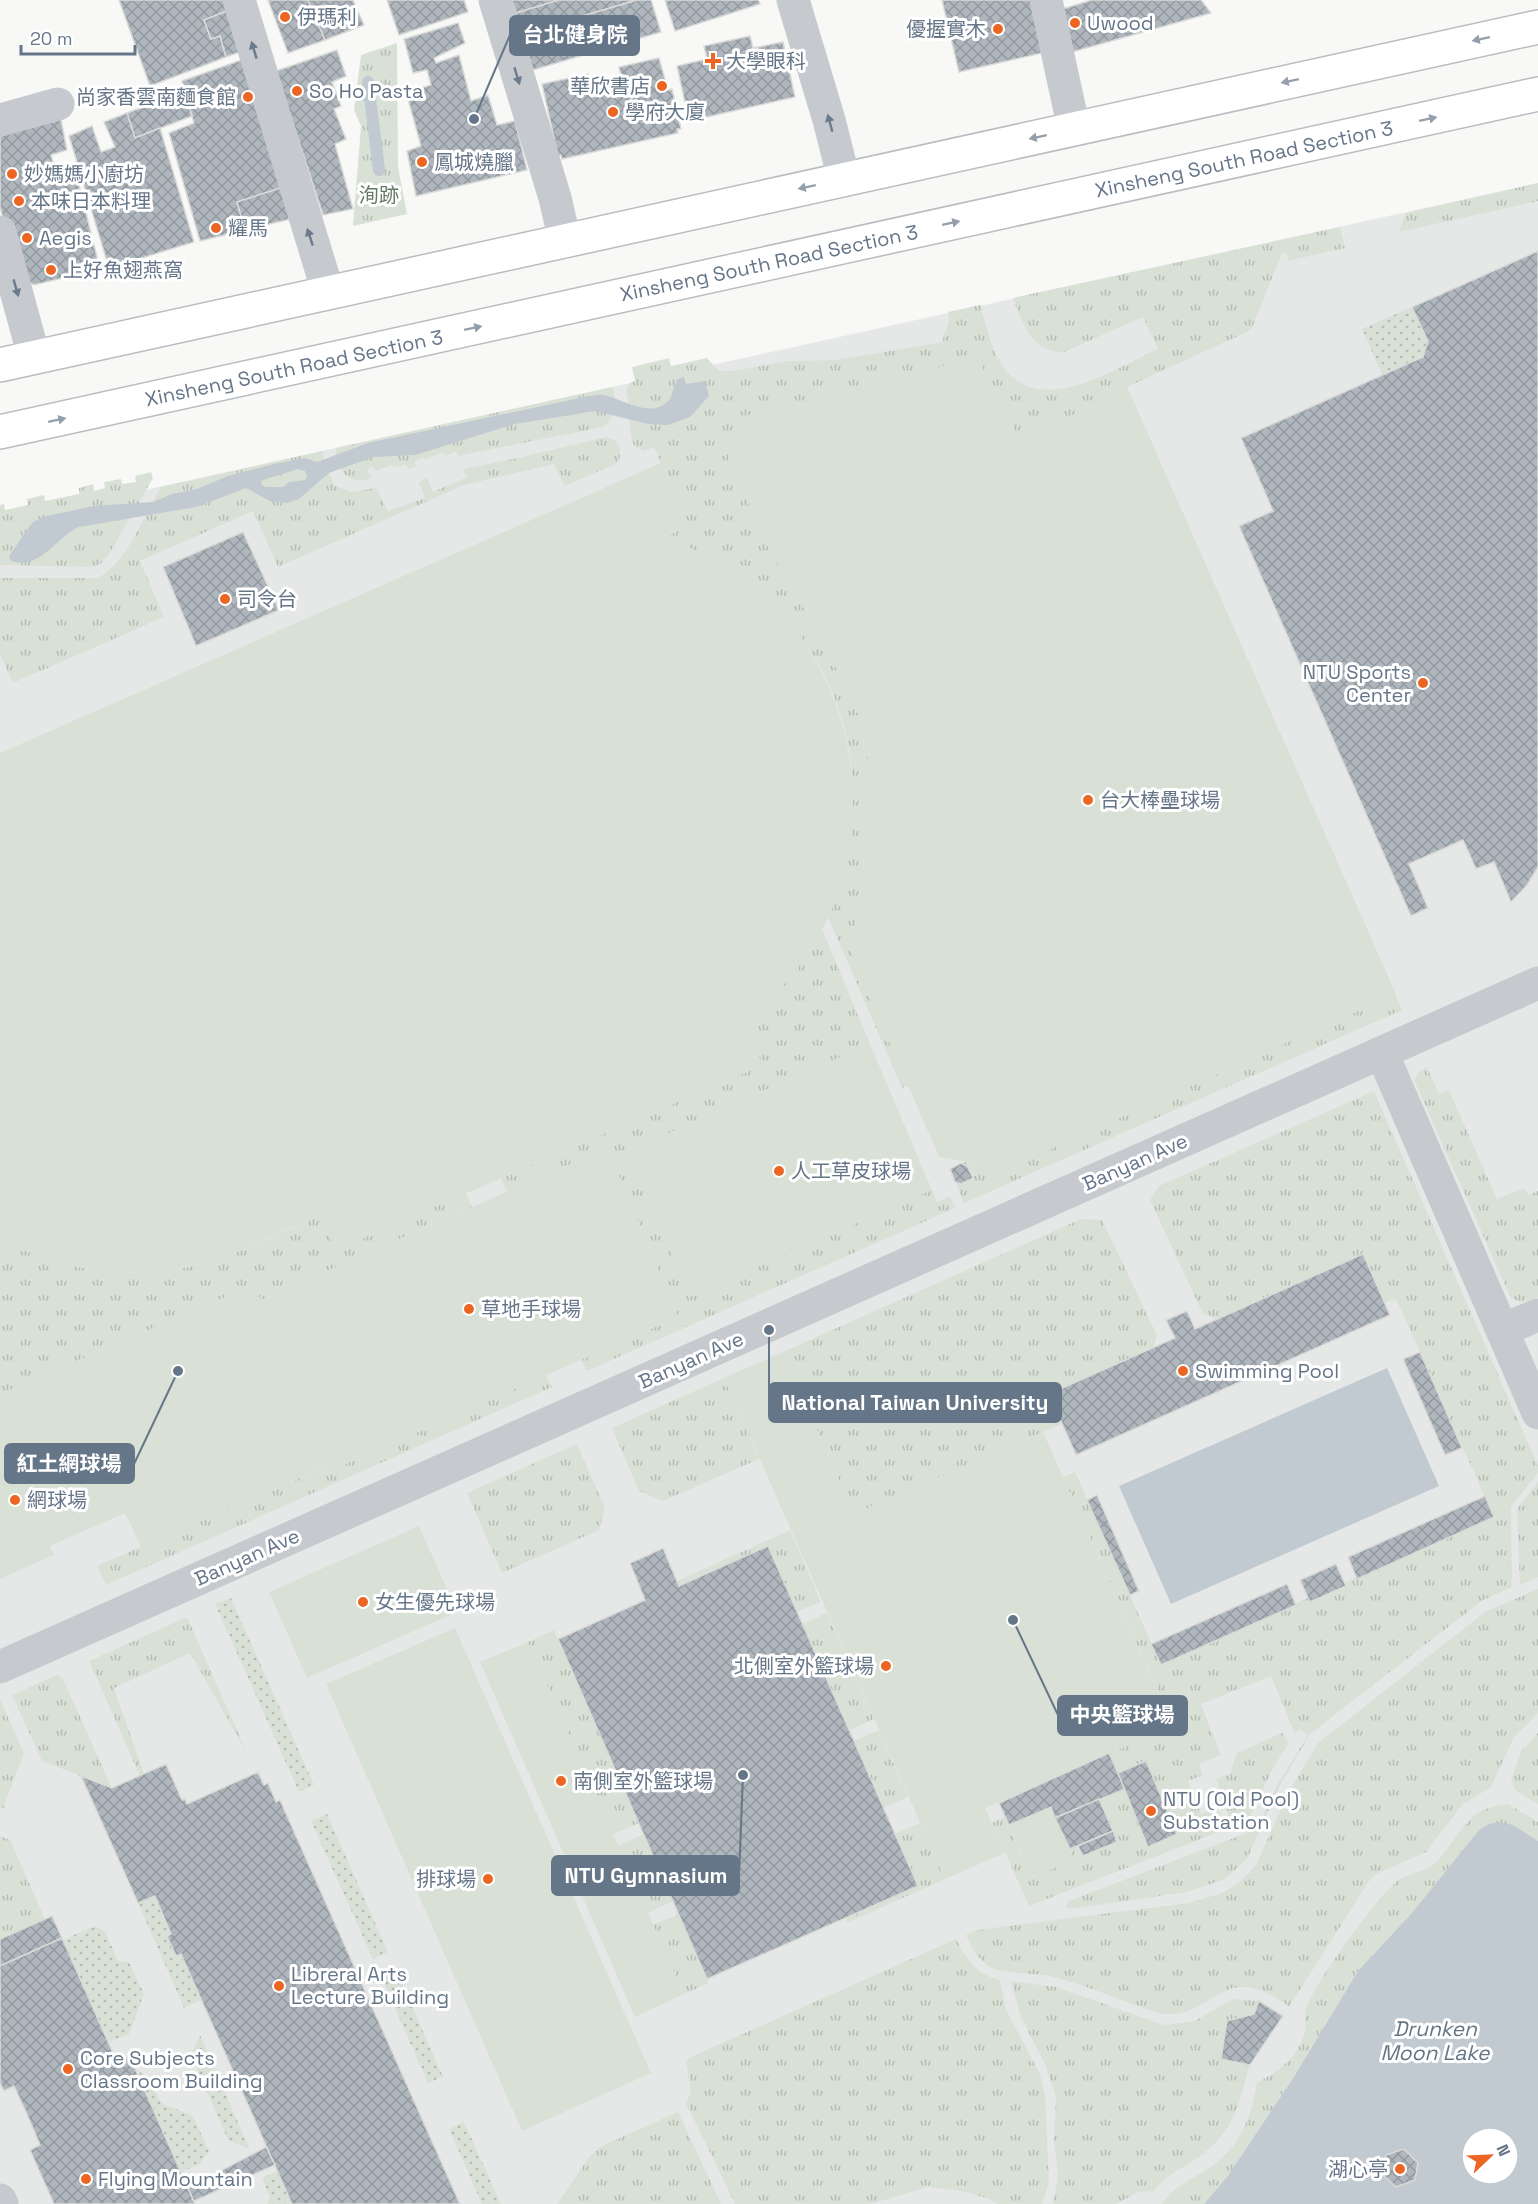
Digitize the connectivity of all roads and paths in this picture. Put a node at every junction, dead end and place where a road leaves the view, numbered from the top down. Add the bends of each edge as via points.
1 (239, 0) edge
2 (495, 0) edge
3 (793, 0) edge
4 (1046, 0) edge
5 (1538, 27) edge
6 (1538, 94) edge
7 (57, 104) dead end
8 (0, 120) edge
9 (1074, 129) junction
10 (844, 179) junction
11 (0, 232) edge
12 (565, 241) junction
13 (328, 292) junction
14 (34, 357) junction
15 (0, 365) edge
16 (0, 432) edge
17 (1538, 983) edge
18 (1382, 1053) junction
19 (1538, 1315) edge
20 (1502, 1330) junction
21 (1538, 1413) edge
22 (0, 1667) edge

13 -> 1 street
2 -> 12 street
10 -> 3 street
4 - 9 street
5 -> 9 main road
16 -> 6 main road, Xinsheng South Road Section 3
7 - 8 street
9 -> 10 main road
10 -> 12 main road
11 -> 14 street
12 - 13 main road
13 - 14 main road
14 - 15 main road
17 - 18 street, Banyan Ave
18 - 20 street
18 - 22 street, Banyan Ave
19 - 20 street
20 - 21 street

